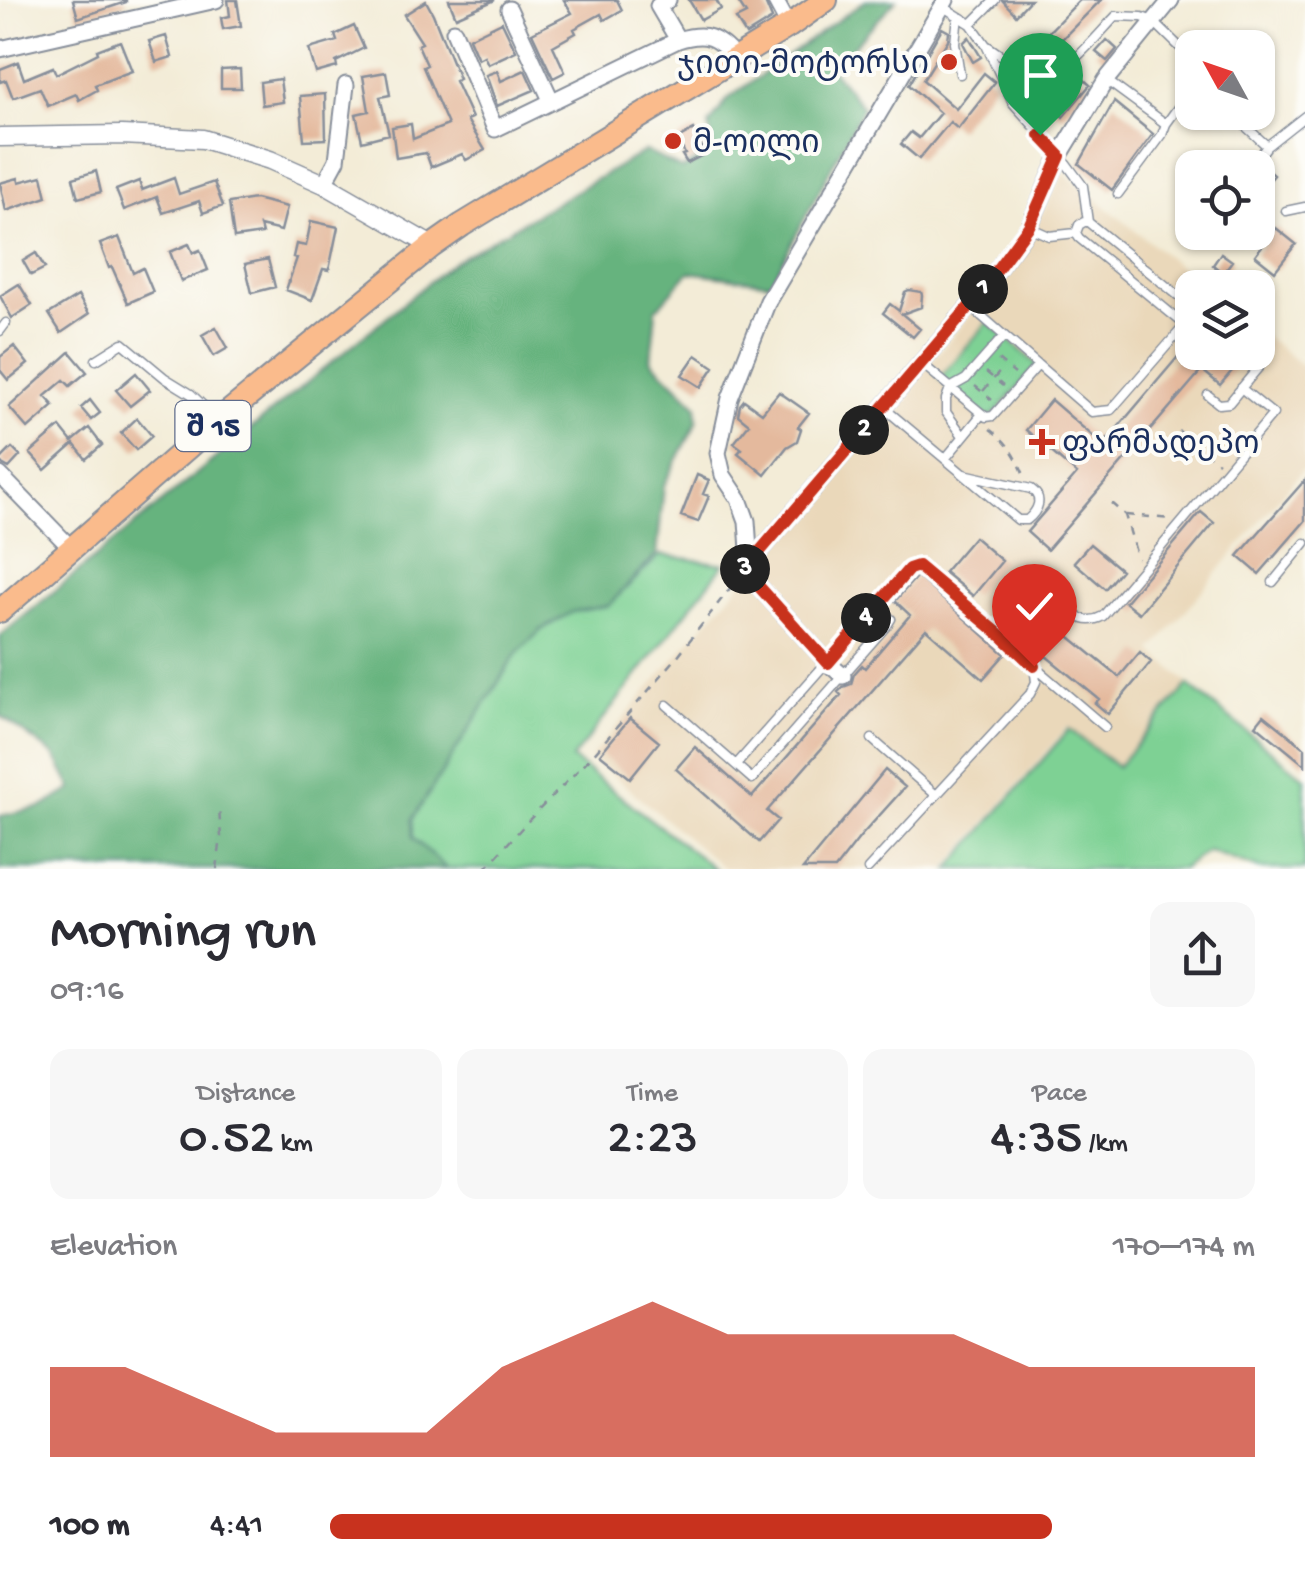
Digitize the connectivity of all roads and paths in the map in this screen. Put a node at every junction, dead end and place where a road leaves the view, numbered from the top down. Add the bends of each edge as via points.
1 (216, 0) edge
2 (668, 0) edge
3 (774, 0) edge
4 (826, 0) edge
5 (996, 0) edge
6 (1171, 0) edge
7 (944, 3) edge
8 (509, 9) dead end
9 (958, 16) junction
10 (1153, 21) junction
11 (971, 24) junction
12 (789, 26) junction
13 (454, 31) dead end
14 (678, 40) junction
15 (1175, 42) edge
16 (986, 44) junction
17 (0, 49) edge
18 (736, 58) junction
19 (960, 74) dead end
20 (1106, 80) junction
21 (346, 85) dead end
22 (551, 100) junction
23 (1175, 112) edge
24 (1305, 116) edge
25 (1166, 124) junction
26 (1250, 130) edge
27 (0, 137) edge
28 (1267, 146) junction
29 (1264, 150) edge
30 (1060, 156) junction
31 (324, 184) junction
32 (1118, 194) dead end
33 (1305, 207) edge
34 (1286, 211) dead end
35 (1088, 222) junction
36 (1029, 226) junction
37 (1076, 233) junction
38 (432, 246) junction
39 (1175, 293) edge
40 (970, 306) junction
41 (1175, 317) edge
42 (6, 322) dead end
43 (0, 332) edge
44 (1004, 336) junction
45 (1175, 336) edge
46 (989, 352) junction
47 (96, 360) dead end
48 (921, 364) junction
49 (978, 365) junction
50 (1038, 365) junction
51 (1006, 366) junction
52 (1256, 370) edge
53 (994, 378) junction
54 (966, 379) junction
55 (1024, 381) junction
56 (950, 388) junction
57 (1241, 388) junction
58 (982, 392) junction
59 (1012, 394) junction
60 (1208, 395) dead end
61 (883, 407) junction
62 (1001, 408) junction
63 (979, 417) junction
64 (219, 420) junction
65 (1179, 431) dead end
66 (963, 436) junction
67 (945, 458) junction
68 (1227, 469) junction
69 (964, 474) junction
70 (0, 476) edge
71 (1026, 488) junction
72 (1110, 503) dead end
73 (1125, 515) junction
74 (1184, 520) junction
75 (1305, 543) edge
76 (71, 548) junction
77 (744, 570) junction
78 (1141, 570) junction
79 (1273, 582) dead end
80 (877, 605) junction
81 (0, 610) edge
82 (1004, 638) junction
83 (828, 663) junction
84 (1034, 666) junction
85 (843, 676) junction
86 (667, 705) dead end
87 (1105, 727) dead end
88 (872, 739) dead end
89 (736, 765) junction
90 (936, 795) junction
91 (220, 810) dead end
92 (218, 869) edge
93 (485, 869) edge
94 (868, 869) edge

1 - 17 street
2 - 14 street via 658,6
3 - 12 street
4 - 12 main road, შ 15
5 - 11 lane
6 - 10 street
7 - 9 lane
7 - 77 street via 768,301 730,398 718,453 747,521
8 - 22 street
9 - 11 lane
9 - 19 lane
10 - 15 lane
10 - 16 lane via 1116,16 1060,72 1043,77
10 - 20 street
11 - 16 lane
12 - 18 main road, შ 15
13 - 22 street via 495,129
14 - 18 street via 708,36
14 - 22 street
16 - 30 lane via 1013,103
18 - 38 main road, შ 15
20 - 25 lane
20 - 30 street
21 - 31 street via 337,160
23 - 25 lane
24 - 28 lane
25 - 32 lane
26 - 28 lane
27 - 31 street via 203,139
28 - 29 lane
30 - 35 lane via 1084,186
30 - 36 street
31 - 38 street
33 - 34 lane
35 - 37 lane
35 - 39 lane
36 - 37 lane via 1049,236
36 - 40 street
37 - 41 lane
38 - 64 main road, შ 15
40 - 44 lane
40 - 48 street
42 - 43 lane
44 - 46 lane
44 - 50 lane
45 - 50 lane via 1111,410 1092,412
46 - 49 lane
46 - 51 path
47 - 64 lane via 123,343
48 - 56 lane
48 - 61 street
49 - 53 path
49 - 54 lane
50 - 55 lane
51 - 53 path
51 - 55 path
52 - 57 lane
53 - 58 path
53 - 59 path
54 - 56 lane
54 - 58 path
55 - 59 lane
56 - 63 lane
56 - 66 lane via 946,412
57 - 60 lane via 1229,402 1219,404
57 - 68 lane via 1273,414
58 - 62 path
59 - 62 lane
61 - 67 lane
61 - 77 street
62 - 63 lane
63 - 66 lane
63 - 71 path via 1019,461
64 - 76 main road, შ 15
65 - 68 path
66 - 67 lane
67 - 69 lane
68 - 74 lane
69 - 71 lane
69 - 71 lane via 1023,521 1039,499
70 - 76 street
72 - 73 path
73 - 74 path
73 - 78 path
74 - 78 lane
75 - 79 lane
76 - 81 main road, შ 15
77 - 83 street
77 - 93 path via 603,744
78 - 82 lane via 1096,620 1081,620 1052,600
80 - 82 lane via 918,566
80 - 83 lane
80 - 85 lane via 891,619
82 - 84 lane
83 - 85 street
83 - 89 lane
84 - 87 lane
84 - 90 lane via 1030,694
85 - 89 lane via 752,779
86 - 89 lane
88 - 90 lane
90 - 94 lane
91 - 92 path

